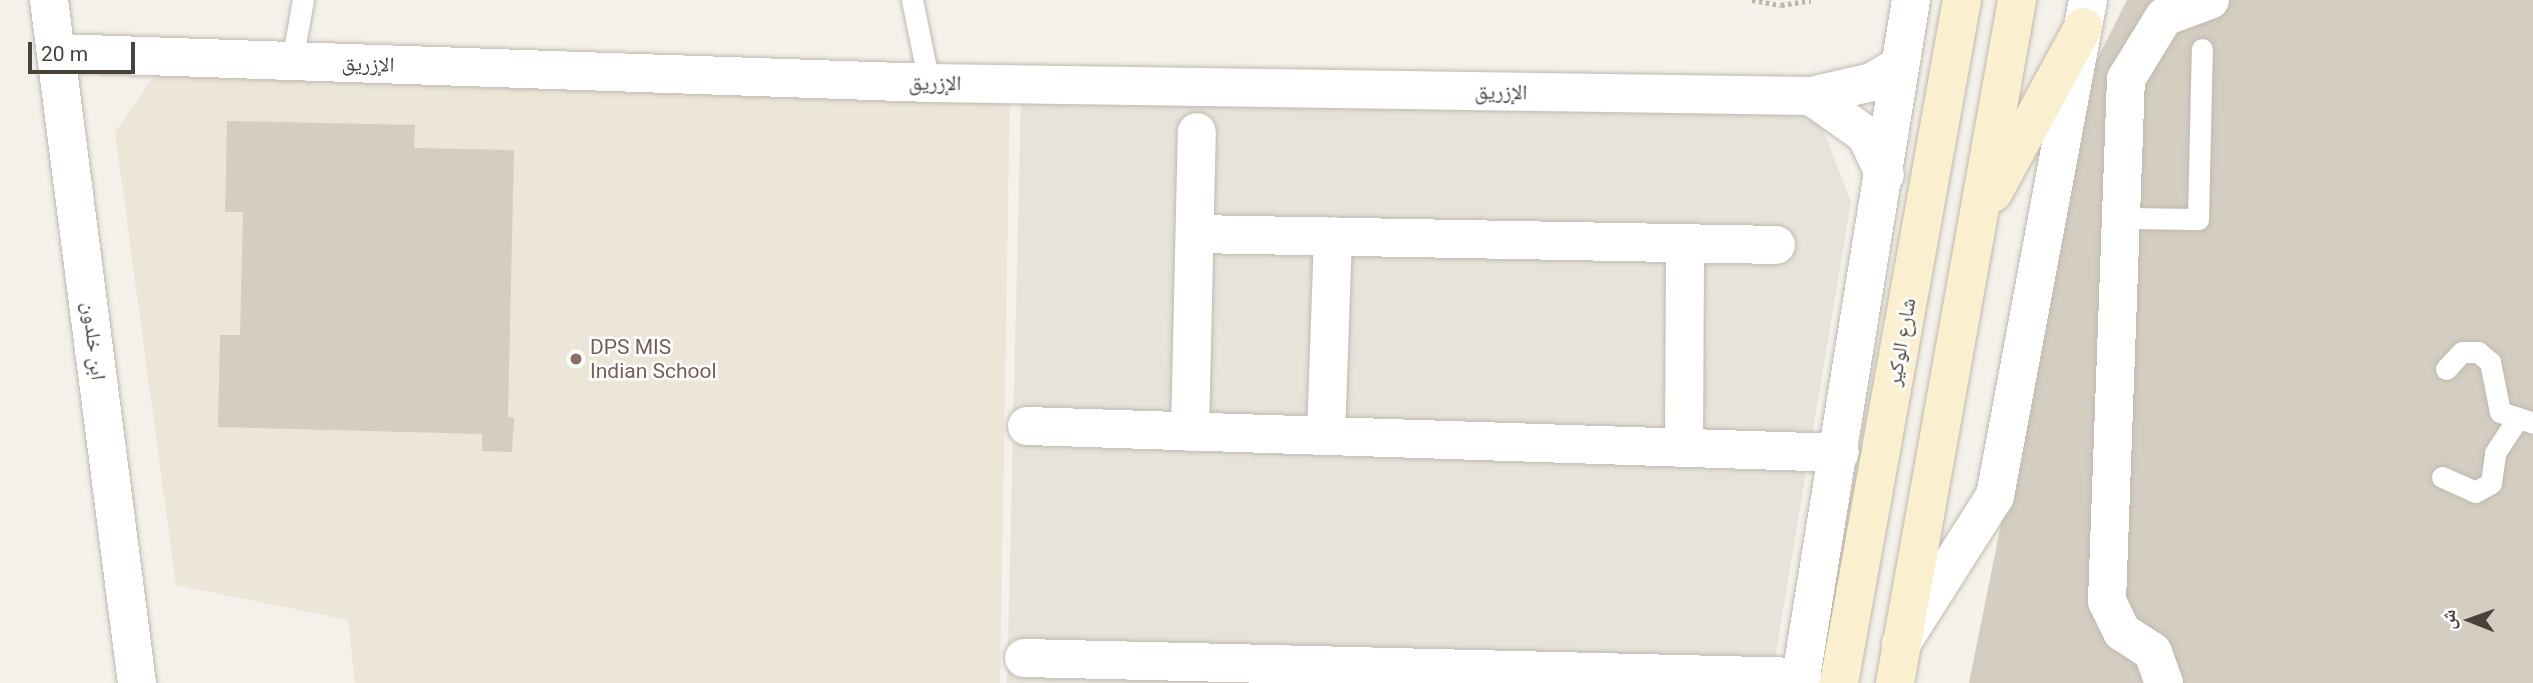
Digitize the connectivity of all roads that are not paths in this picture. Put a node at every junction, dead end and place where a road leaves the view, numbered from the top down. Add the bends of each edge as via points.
1 (49, 0) edge
2 (303, 0) edge
3 (912, 0) edge
4 (1911, 0) edge
5 (1962, 0) edge
6 (2017, 0) edge
7 (2210, 0) edge
8 (2085, 13) edge
9 (2202, 49) dead end
10 (58, 53) junction
11 (292, 61) junction
12 (1899, 66) junction
13 (929, 83) junction
14 (1811, 96) junction
15 (1197, 132) dead end
16 (1885, 175) junction
17 (2124, 218) junction
18 (1195, 233) junction
19 (1971, 235) junction
20 (1333, 236) junction
21 (1685, 243) junction
22 (1776, 245) dead end
23 (2446, 369) dead end
24 (2524, 422) edge
25 (1027, 426) dead end
26 (1189, 432) junction
27 (1326, 436) junction
28 (1684, 447) junction
29 (1840, 453) junction
30 (2442, 477) dead end
31 (1024, 658) dead end
32 (1903, 667) edge
33 (1114, 672) edge
34 (1390, 675) edge
35 (1801, 680) edge
36 (137, 683) edge
37 (1839, 683) edge
38 (2164, 683) edge

1 - 10 street, ابن خلدون
2 - 11 lane
3 - 13 lane
4 - 12 street, شارع الوكير
5 - 37 street, شارع الوكير
6 - 19 street
7 - 17 street via 2164,17 2126,79
8 - 19 street
8 - 32 street via 1995,496
9 - 17 lane via 2198,219
10 - 11 street, الإزريق
10 - 36 street, ابن خلدون
11 - 13 street, الإزريق
12 - 14 street, الإزريق via 1862,85
12 - 16 street, شارع الوكير
13 - 14 street, الإزريق
14 - 16 street via 1866,135
15 - 18 street
16 - 29 street, شارع الوكير
17 - 38 street via 2107,601 2122,632 2152,652
18 - 20 street
18 - 26 street
19 - 32 street
20 - 21 street
20 - 27 street
21 - 22 street
21 - 28 street
23 - 24 lane via 2462,352 2478,352 2490,362 2500,412
24 - 30 lane via 2498,445 2491,483 2475,492
25 - 26 street
26 - 27 street
27 - 28 street
28 - 29 street
29 - 35 street, شارع الوكير
31 - 33 street
33 - 34 street
34 - 35 street

